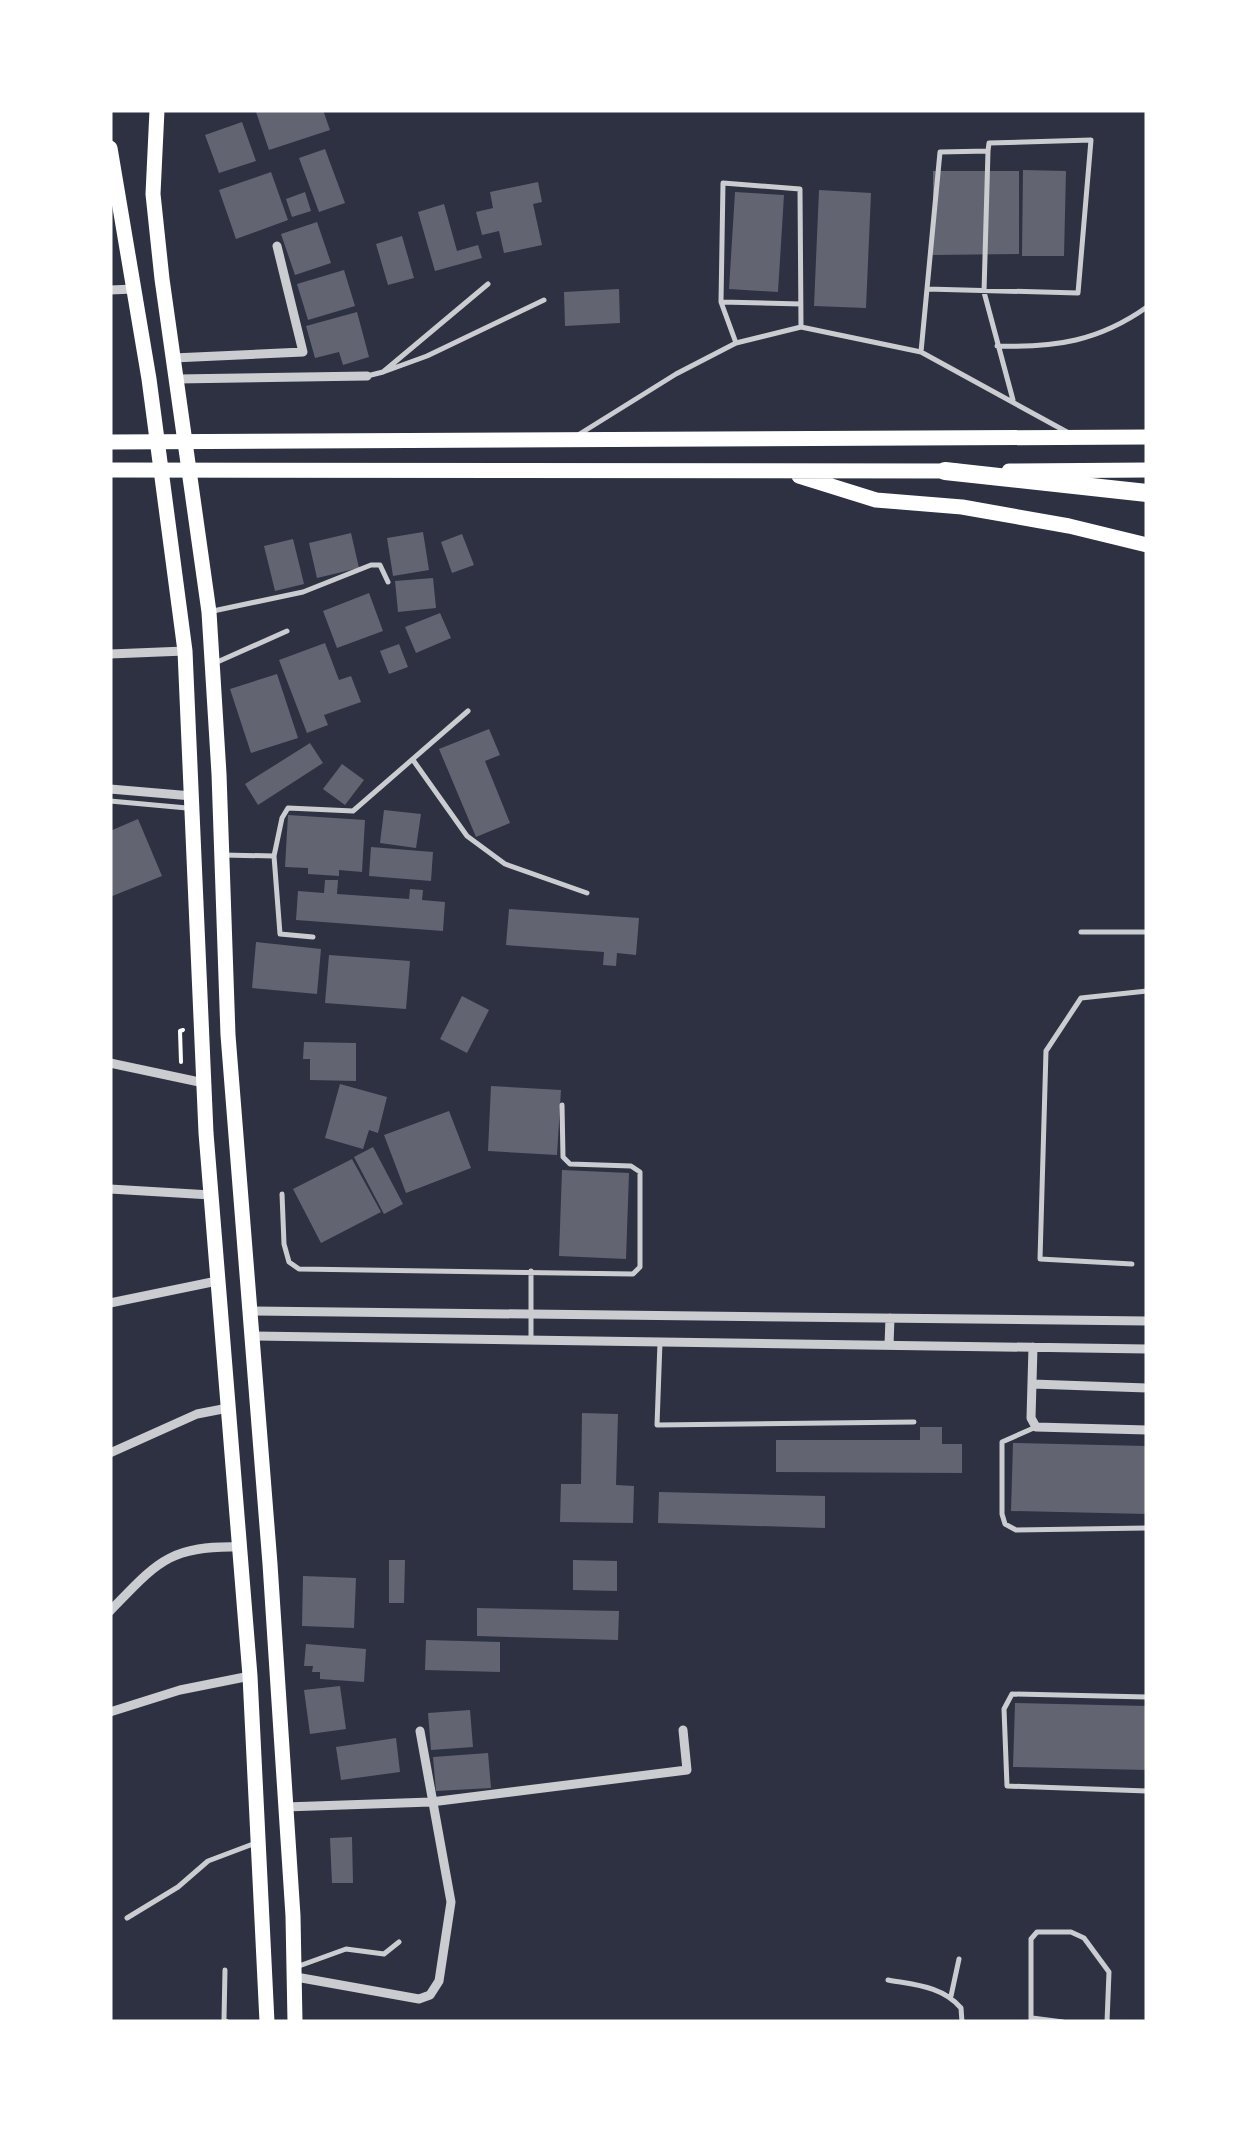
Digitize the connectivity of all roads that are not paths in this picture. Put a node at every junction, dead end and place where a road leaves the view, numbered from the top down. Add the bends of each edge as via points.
1 (157, 110) edge
2 (110, 148) edge
3 (988, 151) junction
4 (117, 220) edge
5 (277, 246) dead end
6 (488, 284) dead end
7 (134, 289) junction
8 (927, 289) junction
9 (110, 290) edge
10 (984, 292) junction
11 (544, 300) dead end
12 (721, 302) junction
13 (801, 304) junction
14 (1147, 307) edge
15 (800, 327) junction
16 (736, 343) junction
17 (997, 346) junction
18 (922, 352) junction
19 (174, 358) junction
20 (383, 372) junction
21 (368, 376) joint
22 (177, 380) junction
23 (1014, 403) junction
24 (1078, 437) junction
25 (1147, 437) edge
26 (572, 439) junction
27 (117, 442) edge
28 (110, 470) edge
29 (1147, 470) edge
30 (782, 471) junction
31 (945, 471) junction
32 (1147, 493) edge
33 (1147, 545) edge
34 (388, 582) dead end
35 (209, 612) junction
36 (287, 631) dead end
37 (184, 651) junction
38 (110, 654) edge
39 (213, 664) junction
40 (468, 710) dead end
41 (413, 760) junction
42 (110, 789) edge
43 (110, 801) edge
44 (193, 803) junction
45 (222, 855) junction
46 (274, 856) junction
47 (587, 893) dead end
48 (1081, 932) dead end
49 (1147, 932) edge
50 (313, 937) dead end
51 (1147, 991) edge
52 (110, 1063) edge
53 (204, 1083) junction
54 (562, 1105) dead end
55 (110, 1189) edge
56 (282, 1194) dead end
57 (212, 1195) junction
58 (1132, 1264) dead end
59 (531, 1271) junction
60 (217, 1281) junction
61 (110, 1303) edge
62 (251, 1310) junction
63 (531, 1314) junction
64 (890, 1318) junction
65 (1147, 1321) edge
66 (252, 1336) junction
67 (531, 1340) junction
68 (660, 1342) junction
69 (889, 1345) junction
70 (1033, 1347) junction
71 (1147, 1349) edge
72 (1032, 1384) junction
73 (1147, 1388) edge
74 (228, 1408) junction
75 (914, 1422) dead end
76 (1036, 1427) junction
77 (1147, 1430) edge
78 (110, 1453) edge
79 (1147, 1528) edge
80 (239, 1546) junction
81 (110, 1611) edge
82 (250, 1676) junction
83 (1147, 1697) edge
84 (110, 1712) edge
85 (683, 1730) dead end
86 (420, 1731) dead end
87 (1147, 1790) edge
88 (432, 1802) junction
89 (285, 1806) junction
90 (258, 1842) junction
91 (127, 1918) dead end
92 (399, 1942) dead end
93 (959, 1958) dead end
94 (225, 1970) dead end
95 (296, 1972) junction
96 (888, 1980) dead end
97 (951, 1996) junction
98 (1031, 2020) edge
99 (227, 2022) edge
100 (267, 2022) edge
101 (295, 2022) edge
102 (962, 2022) edge
103 (1063, 2022) edge
104 (1107, 2022) edge

1 - 19 main road via 153,194
2 - 4 main road
3 - 8 lane via 940,152
3 - 10 lane
3 - 10 lane via 988,143 1090,140 1078,292
4 - 7 main road
5 - 19 street via 302,352
6 - 20 lane
7 - 9 street
7 - 37 main road
8 - 10 lane
8 - 18 lane
10 - 17 lane
11 - 20 lane
12 - 13 lane
12 - 13 lane via 723,183 800,189
12 - 16 lane
13 - 15 lane
14 - 17 lane via 1118,328 1064,344
15 - 16 lane
15 - 18 lane
16 - 26 lane
17 - 23 lane
18 - 23 lane
19 - 22 main road
20 - 21 lane
21 - 22 street
22 - 35 main road
23 - 24 lane
24 - 25 main road
24 - 26 main road
26 - 27 main road
28 - 30 main road
29 - 31 main road
30 - 31 main road
30 - 33 main road via 876,500 998,514
31 - 32 highway
34 - 35 lane via 380,565 372,566 303,592
35 - 39 main road
36 - 39 lane
37 - 38 street
37 - 44 main road
39 - 45 main road
40 - 41 lane
41 - 46 lane via 353,810 288,808
41 - 47 lane via 468,836 506,864
42 - 44 street
43 - 44 lane
44 - 53 main road
45 - 46 lane
45 - 62 main road via 228,1035
46 - 50 lane via 280,934
48 - 49 lane
51 - 58 lane via 1081,998 1046,1051 1040,1259
52 - 53 street
53 - 57 main road
54 - 59 lane via 563,1157 570,1164 640,1172 640,1268 632,1274
55 - 57 street
56 - 59 lane via 284,1244 300,1268
57 - 60 main road
59 - 63 lane
60 - 61 street
60 - 74 main road
62 - 63 street
62 - 66 main road
63 - 64 street
63 - 67 lane
64 - 65 street
64 - 69 street
66 - 67 street
66 - 89 main road
67 - 68 street
68 - 69 street
68 - 75 lane via 657,1425
69 - 70 street
70 - 71 street
70 - 72 street
72 - 73 street
72 - 76 street
74 - 78 street via 197,1414
74 - 80 main road
76 - 77 street
76 - 79 lane via 1002,1442 1005,1524 1016,1530
80 - 81 street via 180,1552 138,1579
80 - 82 main road
82 - 84 street
82 - 90 main road
83 - 87 lane via 1012,1694 1004,1709 1007,1786
85 - 88 street via 687,1770
86 - 88 street
88 - 89 street
88 - 95 street via 451,1902 439,1981 430,1995 419,1999
89 - 95 main road
90 - 91 lane via 208,1861
90 - 100 main road
92 - 95 lane via 384,1954 346,1950
93 - 97 lane
94 - 99 lane
95 - 101 main road
96 - 97 lane
97 - 102 lane
98 - 103 lane
98 - 104 lane via 1032,1939 1037,1932 1071,1932 1084,1938 1109,1972

